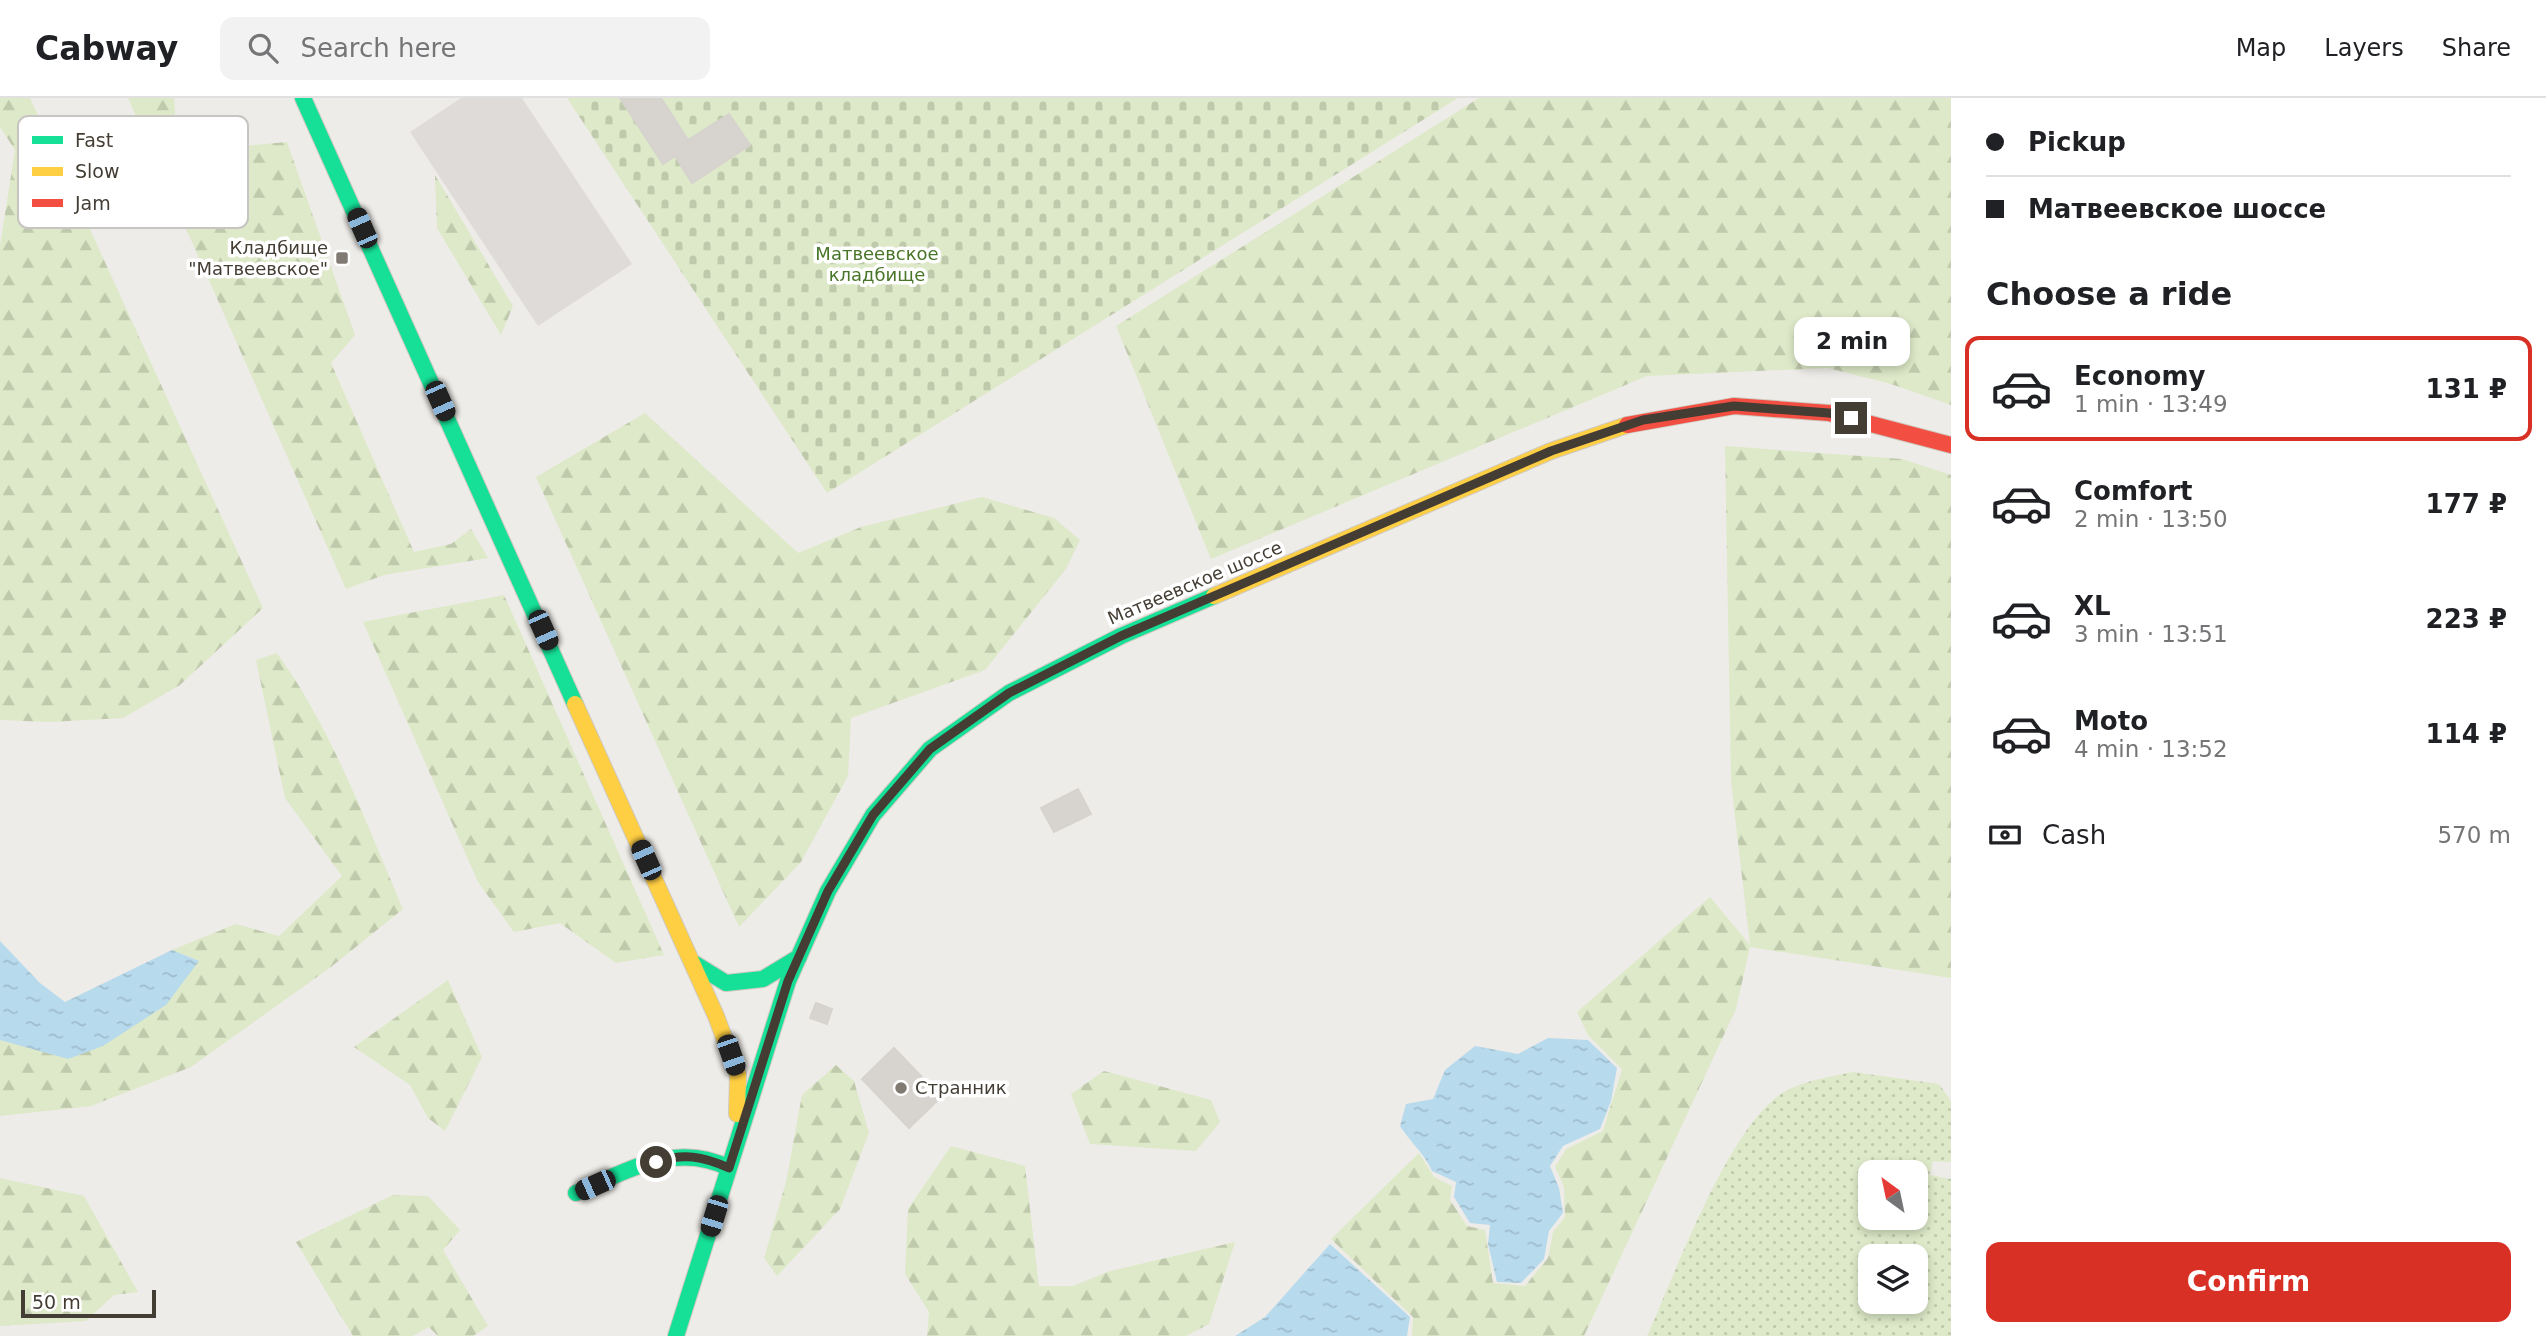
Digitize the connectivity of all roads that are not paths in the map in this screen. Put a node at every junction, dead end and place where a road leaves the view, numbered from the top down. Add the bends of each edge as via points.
1 (303, 98) edge
2 (1951, 445) edge
3 (799, 957) junction
4 (692, 962) junction
5 (736, 1143) junction
6 (729, 1168) junction
7 (576, 1193) dead end
8 (676, 1336) edge

1 - 4 main road
2 - 3 main road, Матвеевское шоссе via 1829,413 1734,406 1643,420 1551,451 1121,636 1009,693 930,749 873,815 828,891
3 - 4 main road via 763,979 726,983
3 - 5 main road, Матвеевское шоссе
4 - 5 main road via 738,1075
5 - 6 main road, Матвеевское шоссе
6 - 7 main road via 702,1156 677,1155
6 - 8 main road, Матвеевское шоссе

